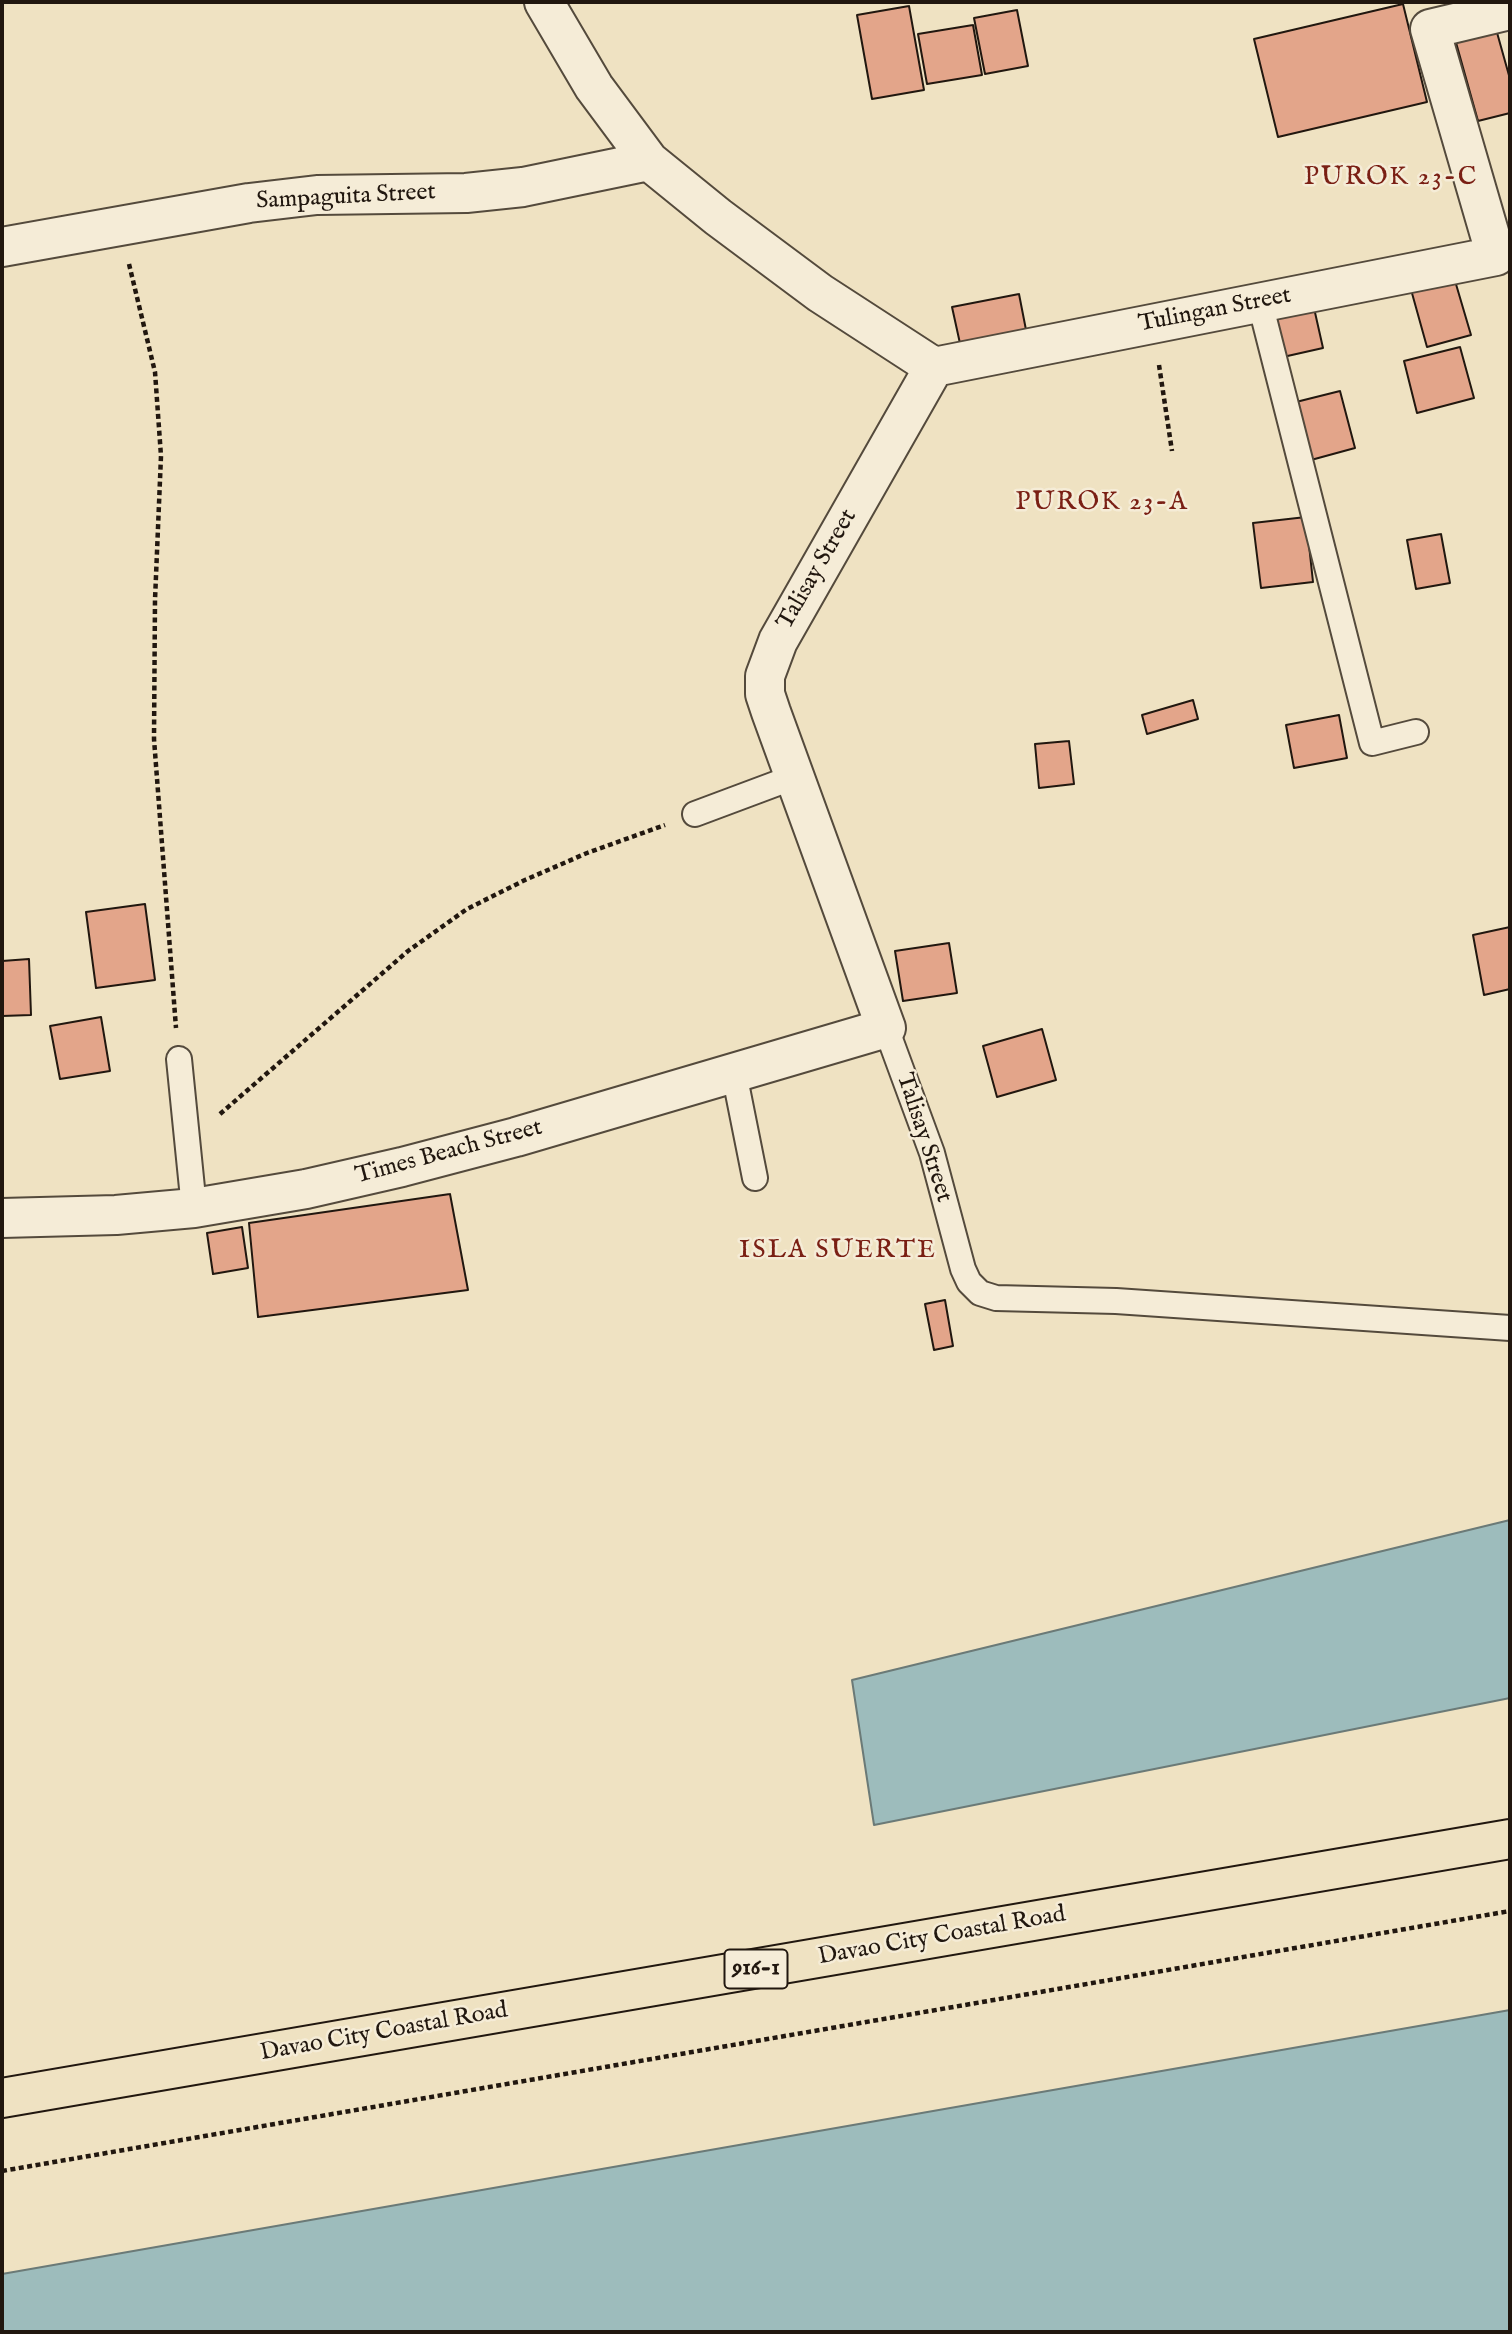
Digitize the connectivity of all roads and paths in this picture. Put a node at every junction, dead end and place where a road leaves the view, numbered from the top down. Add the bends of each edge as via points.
1 (546, 2) edge
2 (1510, 10) edge
3 (649, 161) junction
4 (120, 225) junction
5 (2, 247) edge
6 (1503, 256) edge
7 (1260, 303) junction
8 (1152, 324) junction
9 (934, 367) junction
10 (1172, 450) dead end
11 (1416, 732) dead end
12 (794, 777) junction
13 (695, 814) joint
14 (886, 1028) junction
15 (179, 1059) joint
16 (734, 1073) junction
17 (187, 1142) junction
18 (755, 1178) dead end
19 (194, 1208) junction
20 (2, 1218) edge
21 (1510, 1328) edge
22 (1510, 1839) edge
23 (1510, 1911) edge
24 (2, 2098) edge
25 (2, 2171) edge

1 - 3 street via 594,87
2 - 6 street via 1430,29
3 - 4 street, Sampaguita Street via 523,187 317,195
3 - 9 street via 820,293
4 - 5 street, Sampaguita Street
4 - 15 path via 157,396 160,456 153,739
6 - 7 street, Tulingan Street
7 - 8 street, Tulingan Street
7 - 11 lane via 1372,743
8 - 9 street, Tulingan Street
8 - 10 path
9 - 12 street, Talisay Street via 769,659 765,694
12 - 13 lane
12 - 14 street, Talisay Street
13 - 17 path via 587,853 467,909 408,951
14 - 16 street, Times Beach Street
14 - 21 lane, Talisay Street via 932,1153 963,1269 980,1293 996,1298 1116,1301
15 - 17 lane
16 - 18 lane
16 - 19 street, Times Beach Street via 402,1167
17 - 19 lane
19 - 20 street, Times Beach Street
22 - 24 main road, Davao City Coastal Road / 916-1
23 - 25 path

